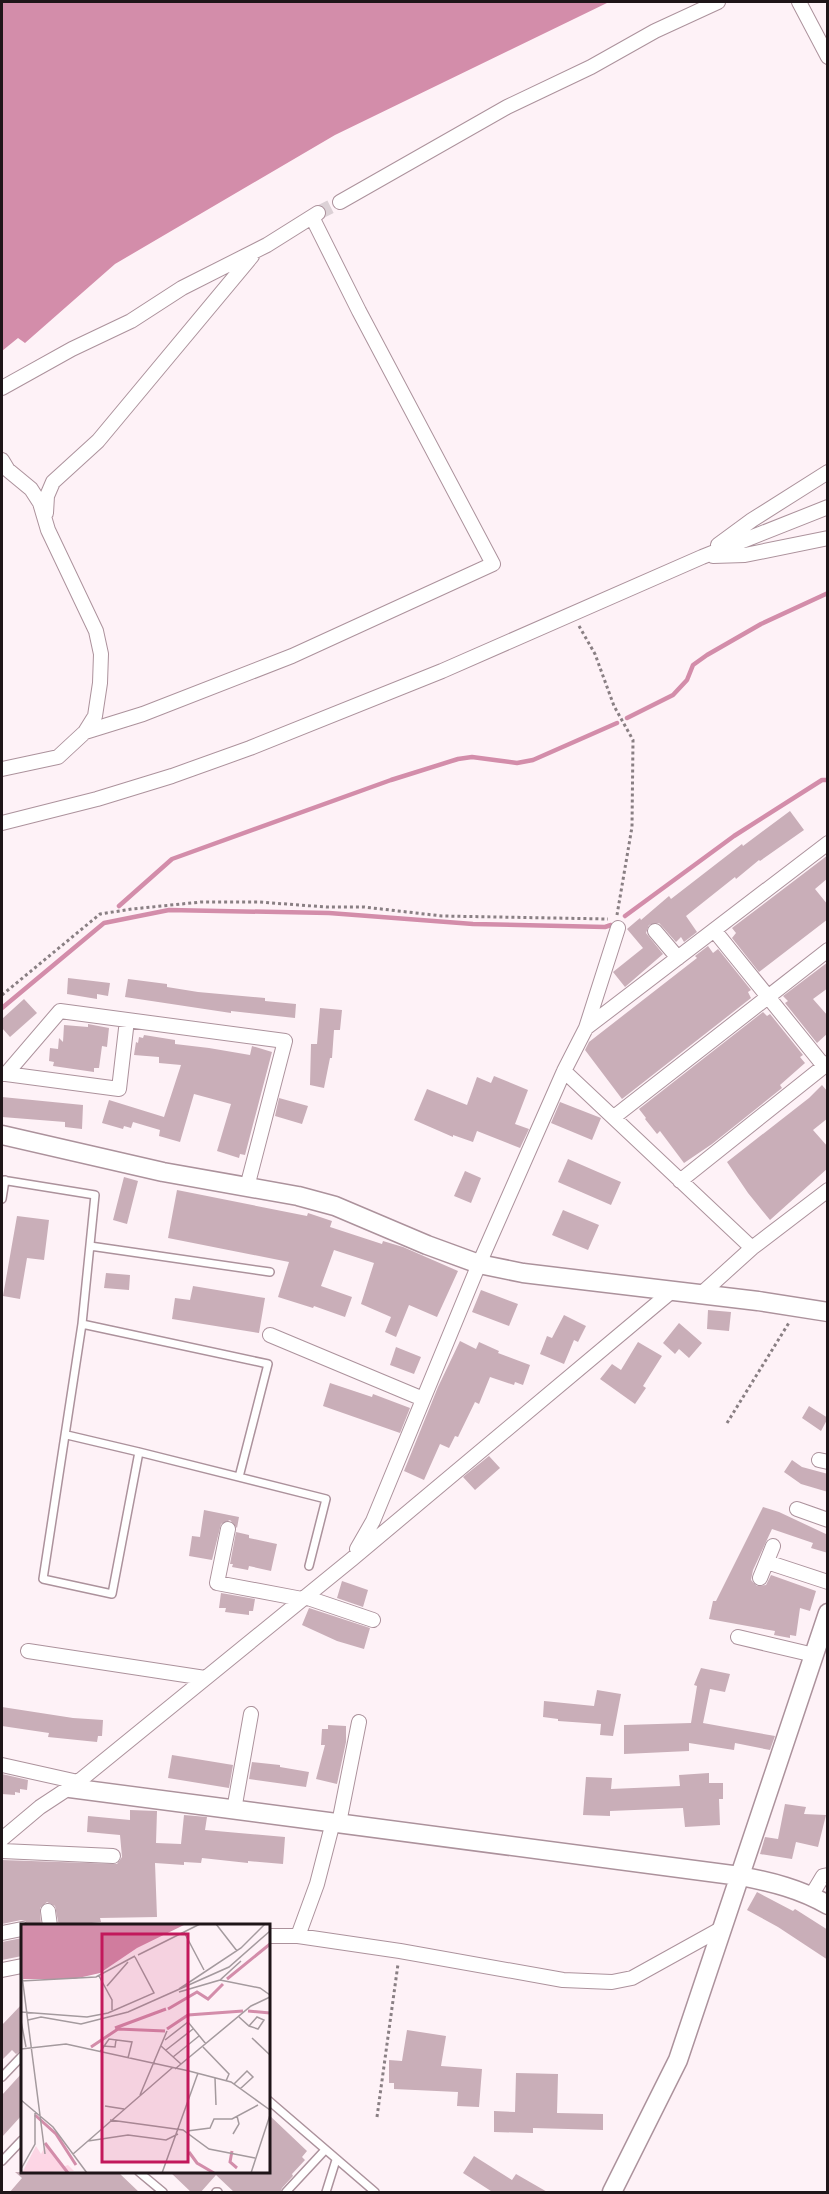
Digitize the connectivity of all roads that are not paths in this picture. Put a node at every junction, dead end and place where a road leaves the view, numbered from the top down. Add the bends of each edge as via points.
1 (715, 2) edge
2 (799, 2) edge
3 (828, 57) edge
4 (340, 202) tunnel mouth
5 (258, 250) junction
6 (2, 388) edge
7 (2, 460) edge
8 (828, 472) edge
9 (828, 507) edge
10 (46, 522) junction
11 (828, 538) edge
12 (702, 557) junction
13 (85, 732) junction
14 (2, 769) edge
15 (2, 823) edge
16 (828, 843) edge
17 (617, 923) road end
18 (714, 930) junction
19 (655, 931) dead end
20 (828, 950) edge
21 (678, 958) junction
22 (766, 998) junction
23 (127, 1020) junction
24 (586, 1028) junction
25 (826, 1065) edge
26 (564, 1071) junction
27 (4, 1074) edge
28 (614, 1117) junction
29 (2, 1136) edge
30 (3, 1180) edge
31 (680, 1181) junction
32 (247, 1186) junction
33 (828, 1190) edge
34 (2, 1199) edge
35 (90, 1246) junction
36 (752, 1248) junction
37 (479, 1264) junction
38 (270, 1272) dead end
39 (672, 1291) junction
40 (700, 1295) junction
41 (828, 1312) edge
42 (82, 1324) junction
43 (270, 1335) dead end
44 (423, 1399) junction
45 (67, 1436) junction
46 (139, 1452) junction
47 (239, 1477) junction
48 (797, 1509) dead end
49 (828, 1520) edge
50 (228, 1529) dead end
51 (773, 1546) dead end
52 (351, 1559) junction
53 (766, 1562) junction
54 (309, 1566) dead end
55 (760, 1578) dead end
56 (828, 1582) edge
57 (303, 1598) junction
58 (828, 1613) edge
59 (373, 1620) dead end
60 (738, 1637) dead end
61 (28, 1651) dead end
62 (814, 1655) junction
63 (205, 1678) junction
64 (251, 1714) dead end
65 (359, 1722) dead end
66 (2, 1765) edge
67 (74, 1785) junction
68 (234, 1810) junction
69 (336, 1823) junction
70 (2, 1839) edge
71 (2, 1851) edge
72 (113, 1856) dead end
73 (828, 1875) edge
74 (740, 1876) junction
75 (811, 1896) junction
76 (828, 1905) edge
77 (48, 1911) dead end
78 (49, 1924) edge
79 (724, 1927) junction
80 (21, 1929) edge
81 (2, 1933) edge
82 (270, 1936) edge
83 (298, 1936) junction
84 (21, 1966) edge
85 (2, 1970) edge
86 (21, 2057) edge
87 (2, 2077) edge
88 (270, 2102) edge
89 (21, 2141) edge
90 (325, 2150) junction
91 (336, 2160) junction
92 (2, 2161) edge
93 (141, 2173) edge
94 (289, 2192) edge
95 (163, 2193) edge
96 (326, 2193) edge
97 (375, 2193) edge
98 (612, 2193) edge

1 - 4 street via 507,107
2 - 3 street
5 - 6 street
5 - 10 street via 98,441 53,482 46,496
5 - 13 street via 315,215 359,311 492,564 292,656 143,714
7 - 10 street via 31,489
8 - 12 street
9 - 12 street
10 - 13 street via 96,631 101,654 94,716
11 - 12 street via 746,555
12 - 15 street via 337,715 172,776
13 - 14 street via 58,757
16 - 18 street
17 - 24 street
18 - 21 street
18 - 22 street
19 - 21 street
20 - 22 street
21 - 24 street
22 - 25 street
22 - 28 street
23 - 27 street via 60,1011
23 - 27 street via 119,1089
23 - 32 street via 285,1041
24 - 26 street
25 - 31 street
26 - 28 street
26 - 37 street
28 - 31 street
29 - 32 street via 163,1172
30 - 34 lane
30 - 35 lane via 94,1195
31 - 36 street
32 - 37 street via 335,1206
33 - 36 street
35 - 38 lane
35 - 42 lane
36 - 40 street
37 - 39 street
37 - 44 street
39 - 40 street
39 - 52 street
40 - 41 street
42 - 45 lane
42 - 47 lane via 268,1364
43 - 44 street
44 - 52 street via 373,1521
45 - 46 lane
45 - 46 lane via 43,1579 112,1594
46 - 47 lane
47 - 54 lane via 326,1499
48 - 49 street
50 - 57 street via 217,1583
51 - 53 street
52 - 57 street
53 - 55 street
53 - 56 street
57 - 59 street
57 - 63 street
58 - 62 street
60 - 62 street
61 - 63 street
62 - 74 street
63 - 67 street
64 - 68 street
65 - 69 street
66 - 67 street
67 - 68 street
67 - 70 street
68 - 69 street
69 - 74 street
69 - 83 street
71 - 72 street
73 - 75 street via 823,1876
74 - 75 street via 778,1883
74 - 79 street
75 - 76 street
77 - 78 street
79 - 83 street via 632,1978 612,1982 563,1980
79 - 98 street via 678,2060
80 - 81 street
82 - 83 street
84 - 85 street
86 - 87 lane
88 - 90 lane
89 - 92 lane
90 - 91 lane
90 - 94 lane
91 - 96 lane
91 - 97 lane
93 - 95 lane

